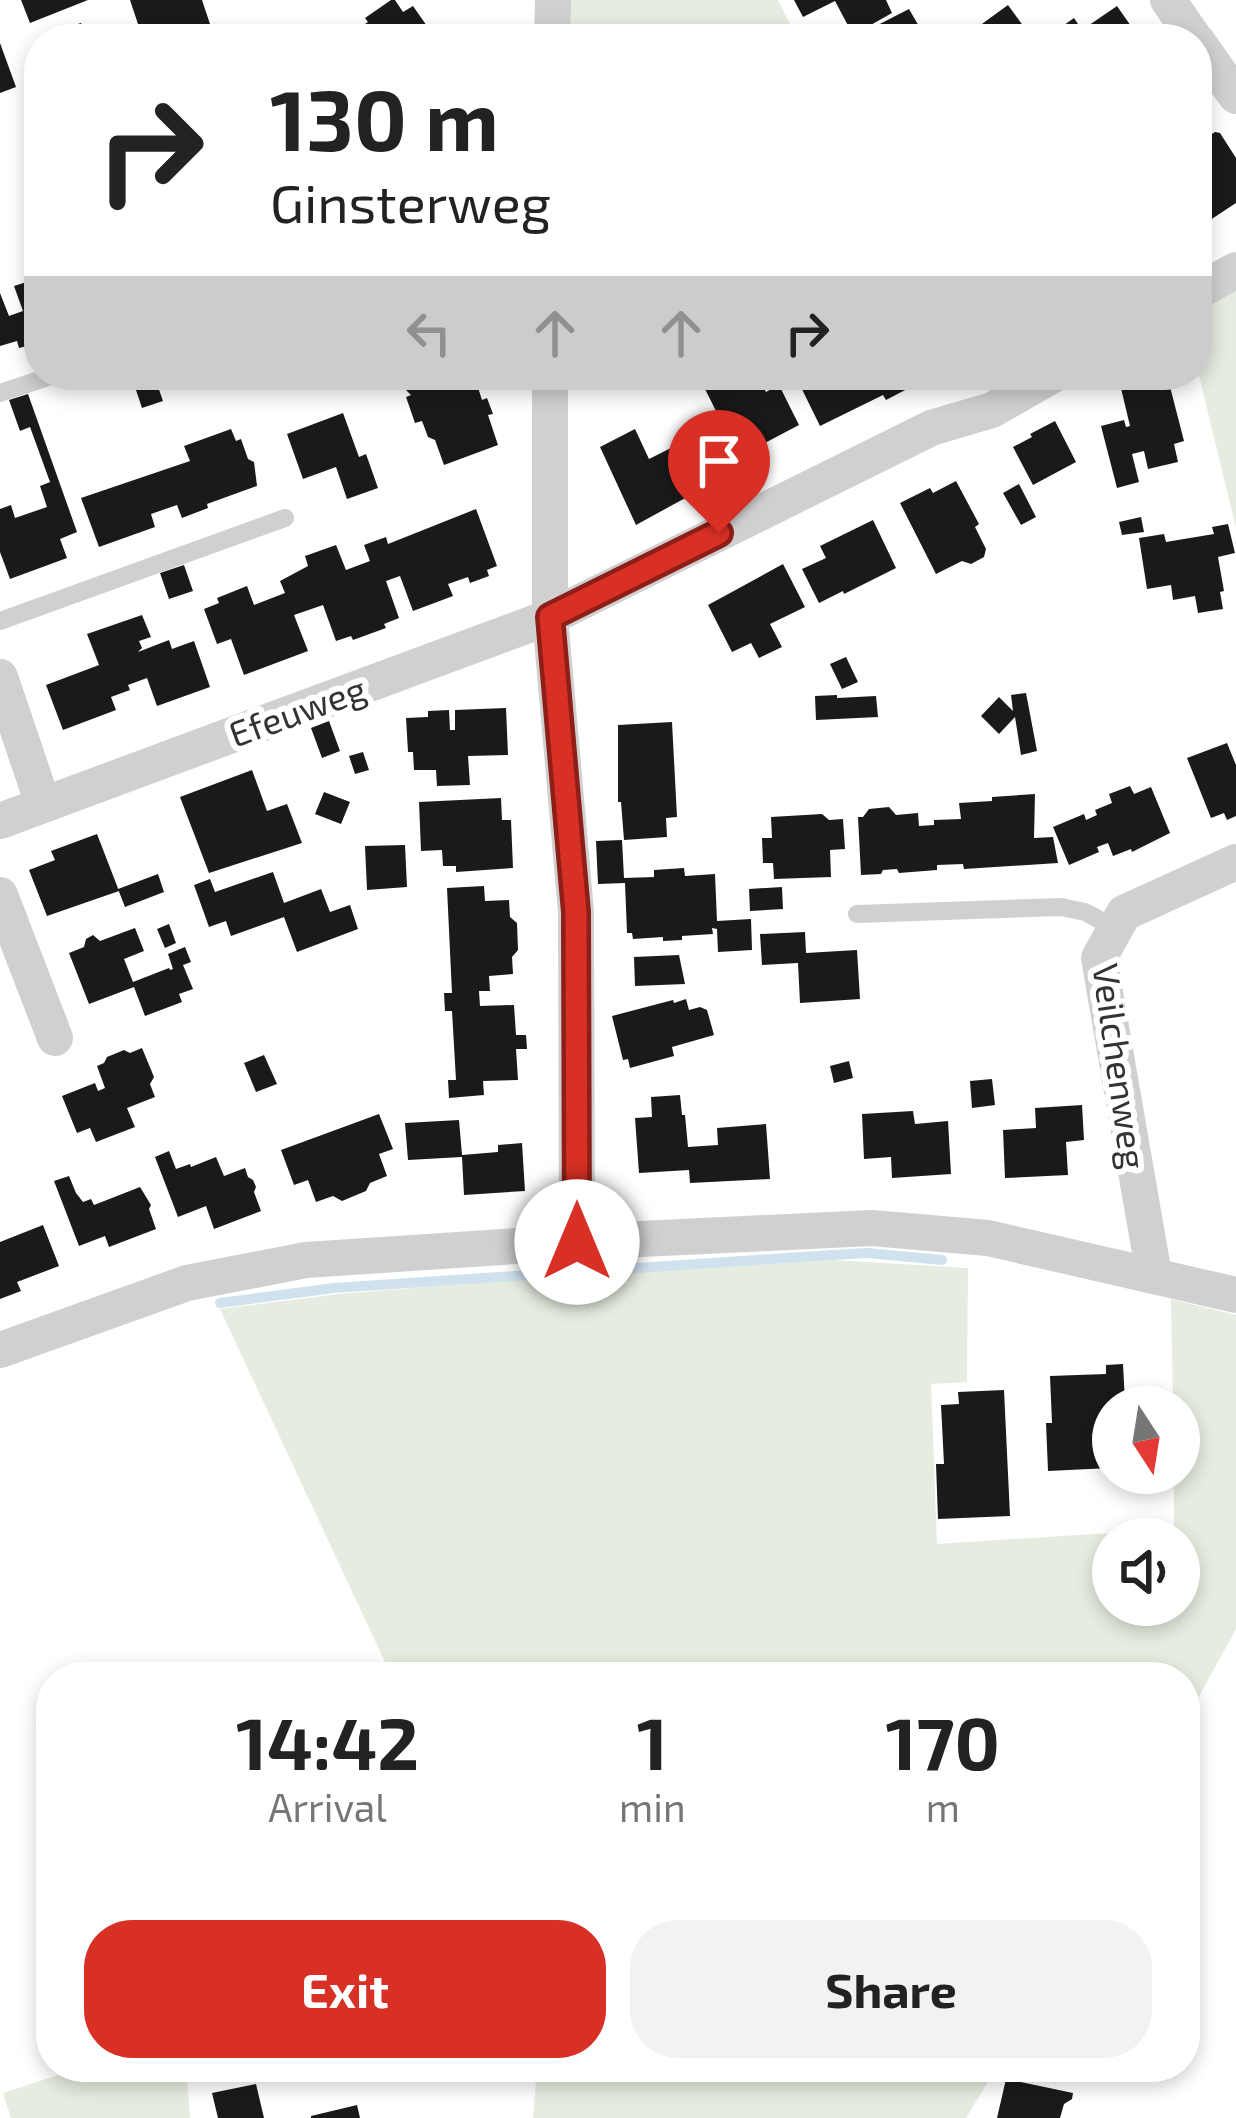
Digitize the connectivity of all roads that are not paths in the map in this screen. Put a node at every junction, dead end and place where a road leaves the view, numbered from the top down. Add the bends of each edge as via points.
1 (1212, 62) edge
2 (1236, 96) edge
3 (550, 390) edge
4 (1027, 390) edge
5 (285, 518) dead end
6 (550, 617) junction
7 (0, 621) edge
8 (0, 677) edge
9 (43, 804) junction
10 (0, 820) edge
11 (1236, 862) edge
12 (0, 895) edge
13 (856, 914) dead end
14 (1115, 928) junction
15 (55, 1038) dead end
16 (577, 1242) junction
17 (1154, 1275) junction
18 (1236, 1295) edge
19 (0, 1350) edge

1 - 2 street
3 - 6 street
4 - 6 street, Efeuweg via 931,428
5 - 7 lane
6 - 9 street, Efeuweg
6 - 16 street via 576,912
8 - 9 street
9 - 10 street, Efeuweg
11 - 14 street, Veilchenweg via 1124,913
12 - 15 street
13 - 14 lane via 1061,907
14 - 17 street, Veilchenweg via 1099,958
16 - 17 street via 872,1228 988,1238
16 - 19 street via 306,1260 188,1283
17 - 18 street

